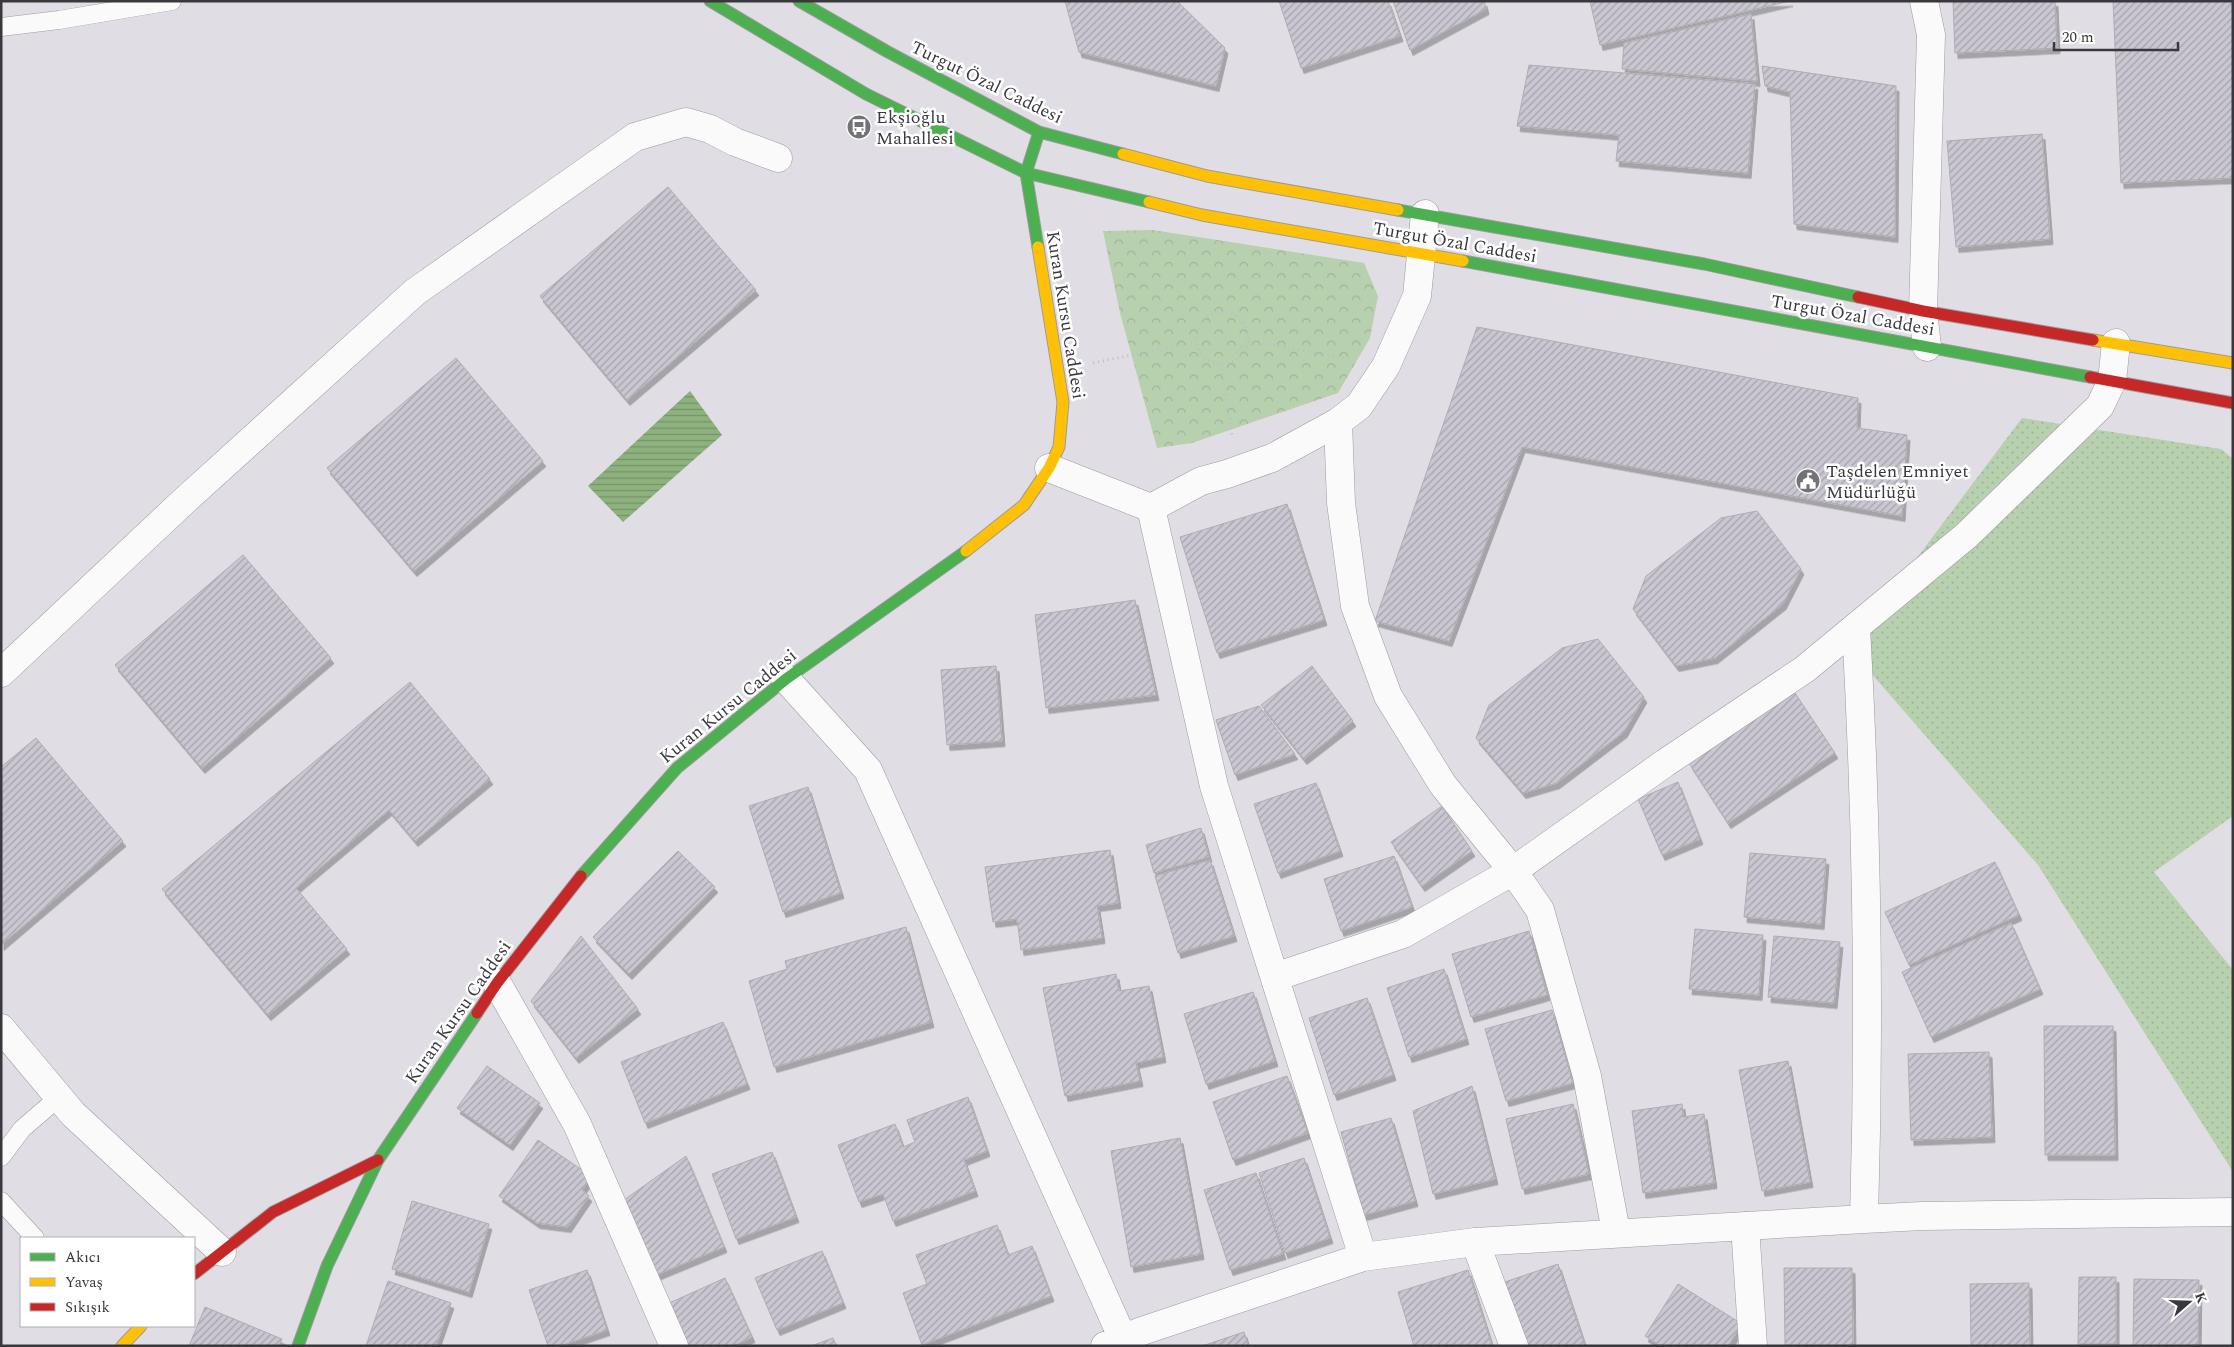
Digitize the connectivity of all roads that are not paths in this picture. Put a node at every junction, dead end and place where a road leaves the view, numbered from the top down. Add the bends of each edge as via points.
1 (172, 1) edge
2 (710, 1) edge
3 (799, 1) edge
4 (1924, 1) edge
5 (1, 26) edge
6 (1039, 132) junction
7 (778, 158) dead end
8 (1026, 172) junction
9 (1425, 214) junction
10 (1420, 253) junction
11 (1923, 311) junction
12 (2116, 343) junction
13 (1927, 347) junction
14 (2233, 363) edge
15 (2112, 381) junction
16 (2233, 403) edge
17 (1338, 422) junction
18 (1049, 468) junction
19 (1151, 508) junction
20 (1856, 627) junction
21 (1, 673) edge
22 (786, 678) junction
23 (1513, 871) junction
24 (1275, 977) junction
25 (496, 983) junction
26 (1, 1028) edge
27 (59, 1097) junction
28 (1, 1157) edge
29 (378, 1160) junction
30 (1, 1201) edge
31 (2233, 1212) edge
32 (1864, 1219) junction
33 (1745, 1226) junction
34 (1616, 1232) junction
35 (33, 1237) edge
36 (1475, 1242) junction
37 (222, 1252) junction
38 (1364, 1257) junction
39 (195, 1273) edge
40 (140, 1327) edge
41 (1114, 1342) edge
42 (122, 1346) edge
43 (298, 1346) edge
44 (674, 1346) edge
45 (1514, 1346) edge
46 (1753, 1346) edge

1 - 5 lane
2 - 8 main road, Turgut Özal Caddesi via 866,94
3 - 6 main road, Turgut Özal Caddesi
4 - 11 street via 1931,35
6 - 8 main road, Kuran Kursu Caddesi
6 - 9 main road, Turgut Özal Caddesi via 1207,176
7 - 21 street via 686,122 635,137 415,292 184,501
8 - 10 main road, Turgut Özal Caddesi via 1202,215
8 - 18 main road, Kuran Kursu Caddesi via 1063,402 1059,447
9 - 10 street
9 - 11 main road, Turgut Özal Caddesi via 1704,264
10 - 13 main road, Turgut Özal Caddesi
10 - 17 street via 1416,296 1386,366 1359,406
11 - 12 main road, Turgut Özal Caddesi
11 - 13 street
12 - 14 main road, Turgut Özal Caddesi
12 - 15 street
13 - 15 main road, Turgut Özal Caddesi
15 - 16 main road, Turgut Özal Caddesi
15 - 20 street via 2100,406 1967,535
17 - 19 street via 1272,458 1201,481
17 - 23 street via 1340,503 1355,606 1388,696 1443,785
18 - 19 street
18 - 22 main road, Kuran Kursu Caddesi via 1024,505 960,556
19 - 24 street via 1214,786
20 - 23 street via 1805,669
20 - 32 street via 1864,761 1867,969
22 - 25 main road, Kuran Kursu Caddesi via 677,768 583,872
22 - 41 street via 868,770
23 - 24 street via 1402,934
23 - 34 street via 1540,910 1586,1076
24 - 38 street
25 - 29 main road, Kuran Kursu Caddesi
25 - 44 street via 577,1124
26 - 27 street
27 - 28 lane via 22,1129
27 - 37 street via 73,1114
29 - 37 main road via 273,1212
29 - 43 main road, Kuran Kursu Caddesi via 327,1266
30 - 35 lane
31 - 32 street
32 - 33 street
33 - 34 street
33 - 46 street
34 - 36 street
36 - 38 street
36 - 45 street
37 - 39 main road
38 - 41 street
40 - 42 main road

